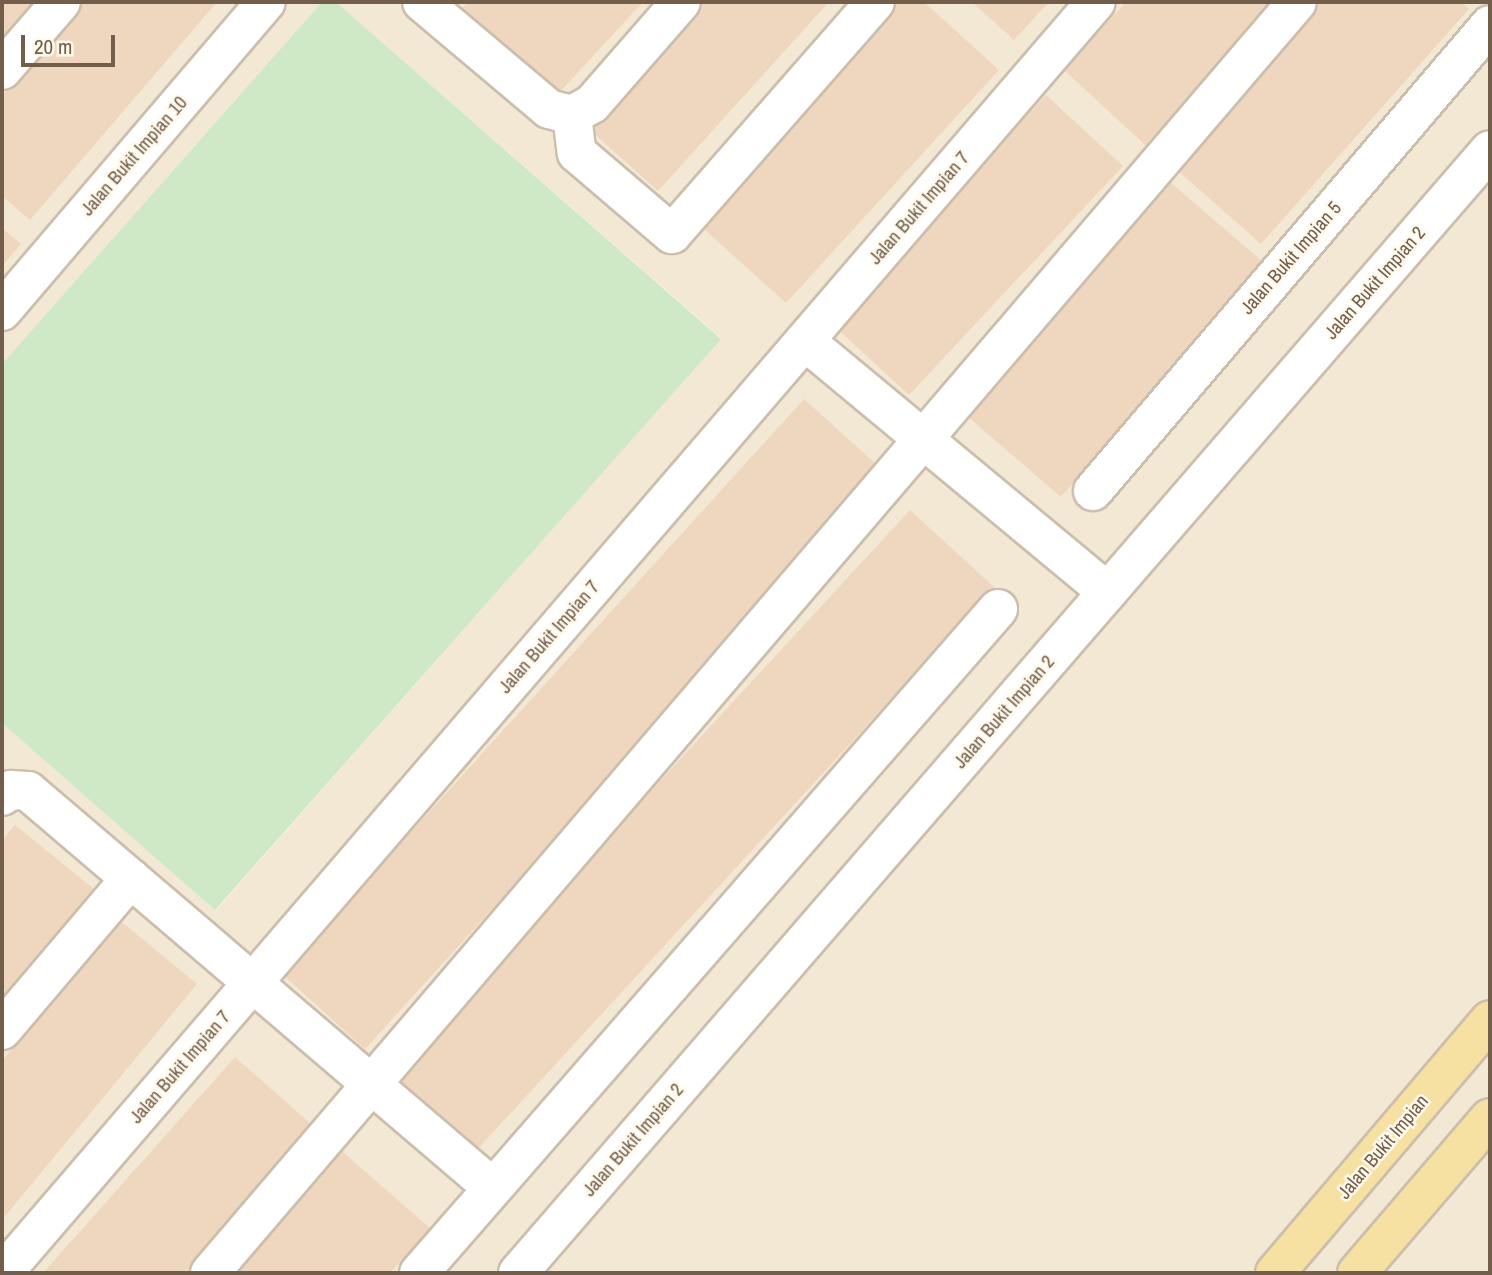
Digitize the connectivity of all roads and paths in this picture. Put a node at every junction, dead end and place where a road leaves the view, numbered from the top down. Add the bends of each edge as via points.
1 (61, 2) edge
2 (266, 2) edge
3 (681, 2) edge
4 (875, 2) edge
5 (1096, 2) edge
6 (1297, 2) edge
7 (442, 8) edge
8 (1490, 25) edge
9 (2, 70) edge
10 (572, 115) junction
11 (1490, 150) edge
12 (2, 311) edge
13 (805, 341) junction
14 (922, 441) junction
15 (1093, 491) dead end
16 (1107, 592) junction
17 (998, 609) dead end
18 (6, 793) edge
19 (131, 878) junction
20 (253, 982) junction
21 (1490, 1020) edge
22 (2, 1030) edge
23 (372, 1085) junction
24 (1490, 1118) edge
25 (494, 1188) junction
26 (2, 1273) edge
27 (210, 1273) edge
28 (419, 1273) edge
29 (518, 1273) edge
30 (1275, 1273) edge
31 (1357, 1273) edge

1 - 9 street
2 - 12 street, Jalan Bukit Impian 10
3 - 10 street via 592,104
4 - 10 street via 672,234 577,153
5 - 13 street, Jalan Bukit Impian 7
6 - 14 street
7 - 10 street via 549,110
8 - 15 street, Jalan Bukit Impian 5
11 - 16 street, Jalan Bukit Impian 2
13 - 14 street
13 - 20 street, Jalan Bukit Impian 7
14 - 16 street
14 - 23 street
16 - 29 street, Jalan Bukit Impian 2
17 - 25 street
18 - 19 street via 28,791
19 - 20 street
19 - 22 street
20 - 23 street
20 - 26 street, Jalan Bukit Impian 7
21 - 30 main road, Jalan Bukit Impian
23 - 25 street
23 - 27 street
24 - 31 main road
25 - 28 street

